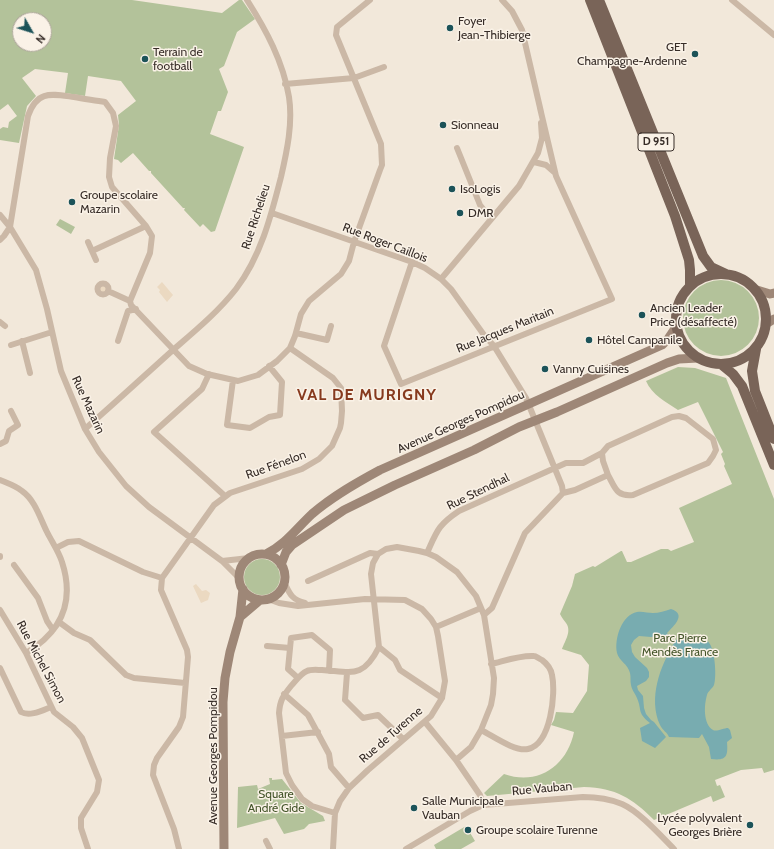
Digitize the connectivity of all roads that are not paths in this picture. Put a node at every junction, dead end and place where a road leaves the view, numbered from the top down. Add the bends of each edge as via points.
1 (256, 0) edge
2 (370, 0) edge
3 (502, 0) edge
4 (590, 0) edge
5 (599, 0) edge
6 (732, 0) edge
7 (249, 2) edge
8 (774, 35) edge
9 (384, 67) dead end
10 (354, 78) junction
11 (285, 84) junction
12 (540, 108) junction
13 (457, 148) dead end
14 (539, 148) junction
15 (552, 158) junction
16 (534, 162) junction
17 (555, 174) junction
18 (272, 213) junction
19 (0, 215) edge
20 (491, 219) junction
21 (146, 226) junction
22 (10, 227) junction
23 (0, 240) edge
24 (88, 242) dead end
25 (354, 242) junction
26 (92, 251) junction
27 (96, 260) dead end
28 (412, 262) junction
29 (726, 274) junction
30 (441, 279) junction
31 (690, 286) junction
32 (757, 290) junction
33 (108, 291) dead end
34 (774, 293) edge
35 (130, 300) junction
36 (136, 309) junction
37 (770, 322) edge
38 (331, 326) dead end
39 (676, 327) junction
40 (52, 332) junction
41 (296, 333) junction
42 (22, 341) junction
43 (118, 341) dead end
44 (11, 344) dead end
45 (494, 346) junction
46 (290, 348) junction
47 (174, 349) junction
48 (756, 349) junction
49 (698, 358) junction
50 (722, 365) junction
51 (269, 366) junction
52 (30, 373) dead end
53 (209, 374) junction
54 (233, 380) junction
55 (528, 405) junction
56 (11, 411) dead end
57 (535, 421) junction
58 (85, 429) junction
59 (774, 439) edge
60 (0, 444) edge
61 (602, 453) junction
62 (774, 465) edge
63 (555, 469) junction
64 (608, 475) junction
65 (0, 480) edge
66 (563, 493) junction
67 (225, 496) junction
68 (191, 538) junction
69 (56, 548) junction
70 (427, 553) junction
71 (266, 554) junction
72 (378, 554) junction
73 (249, 558) junction
74 (222, 561) junction
75 (14, 565) dead end
76 (282, 565) junction
77 (162, 578) junction
78 (239, 578) junction
79 (308, 580) dead end
80 (284, 582) junction
81 (243, 589) junction
82 (372, 599) junction
83 (264, 600) junction
84 (308, 604) junction
85 (481, 608) junction
86 (0, 610) edge
87 (484, 615) junction
88 (240, 617) junction
89 (59, 622) junction
90 (436, 628) junction
91 (53, 630) junction
92 (267, 646) dead end
93 (379, 647) junction
94 (290, 648) junction
95 (26, 653) junction
96 (491, 664) junction
97 (0, 668) edge
98 (329, 671) junction
99 (347, 673) junction
100 (298, 678) junction
101 (185, 683) junction
102 (284, 694) junction
103 (442, 698) junction
104 (51, 707) junction
105 (425, 722) junction
106 (481, 730) junction
107 (318, 732) junction
108 (282, 736) junction
109 (403, 739) junction
110 (456, 760) junction
111 (349, 788) junction
112 (483, 805) junction
113 (335, 812) junction
114 (266, 841) dead end
115 (88, 849) edge
116 (178, 849) edge
117 (224, 849) edge
118 (270, 849) edge
119 (333, 849) edge
120 (406, 849) edge
121 (674, 849) edge

1 - 7 street
2 - 10 street via 337,26 336,35
3 - 12 street via 522,30
4 - 31 main road, D 951 via 675,216 689,260
5 - 29 main road, D 951 via 703,256 711,267
6 - 8 street
7 - 11 street, Rue Richelieu via 272,43
9 - 10 street
10 - 11 street
10 - 25 street via 381,144 382,166
11 - 18 street, Rue Richelieu via 290,119 286,155
12 - 14 street via 542,138
12 - 15 street, Rue Jacques Maritain
13 - 20 street via 480,205
14 - 15 street via 545,150
14 - 16 street
15 - 17 street, Rue Jacques Maritain
16 - 17 street via 546,165
16 - 20 street via 519,186
17 - 45 street, Rue Jacques Maritain via 612,299
18 - 25 street, Rue Roger Caillois
18 - 47 street, Rue Richelieu via 258,252 238,286 207,320
19 - 22 street, Rue Mazarin
20 - 30 street
21 - 22 street via 112,187 109,177 116,126 113,113 105,102 52,94 32,105 28,116
21 - 26 street
21 - 35 street via 152,236 150,253
22 - 23 street
22 - 40 street, Rue Mazarin via 36,270
24 - 26 street
25 - 28 street, Rue Roger Caillois
25 - 41 street via 349,261 341,274 309,301 301,314
26 - 27 street
28 - 30 street, Rue Roger Caillois
28 - 45 street, Rue Jacques Maritain via 384,346 401,384
29 - 31 main road via 713,274
29 - 32 main road via 738,276
30 - 45 street, Rue Roger Caillois
31 - 39 main road via 681,298 676,312
32 - 34 main road
32 - 37 main road
33 - 35 street
35 - 36 street
36 - 43 street via 128,311
36 - 47 street
37 - 48 main road
38 - 41 street via 327,340
39 - 49 main road via 680,339
39 - 55 main road, Avenue Georges Pompidou via 662,345
40 - 42 street
40 - 58 street, Rue Mazarin via 61,371
41 - 46 street
42 - 44 street
42 - 52 street
45 - 55 street, Rue Roger Caillois
46 - 51 street
46 - 67 street, Rue Fénelon via 333,378 341,388 340,428 332,446 319,459 302,469 230,492
47 - 53 street via 189,366
47 - 58 street, Rue Richelieu
48 - 50 main road via 735,363
48 - 59 main road via 752,371 755,390
49 - 50 main road
49 - 57 main road via 679,358
50 - 62 main road via 742,386
51 - 54 street via 258,375
51 - 54 street via 282,382 280,415 269,417 250,428 227,425
53 - 54 street
53 - 67 street via 202,389 154,432
55 - 57 street, Rue Roger Caillois
55 - 71 main road, Avenue Georges Pompidou via 358,482 332,498 277,549
56 - 60 street via 18,425 9,431 6,441
57 - 63 street, Rue Roger Caillois
57 - 76 main road via 395,484 344,510 292,545 286,552
58 - 68 street, Rue Mazarin via 99,452 126,486 149,507
61 - 63 street, Rue Stendhal via 583,463 566,463
61 - 64 street
61 - 64 street, Rue Stendhal via 608,446 679,416 686,418 713,438 715,445 716,450 708,463 633,495 618,493
63 - 66 street, Rue Roger Caillois
63 - 70 street, Rue Stendhal via 459,511 445,520 437,530
64 - 66 street
65 - 69 street via 22,490 32,500
66 - 87 street via 525,533 492,608
67 - 68 street, Rue Fénelon via 214,505
68 - 74 street, Rue Mazarin
68 - 77 street, Rue Fénelon
69 - 77 street via 68,542 79,541 143,572
69 - 89 street via 66,579 67,598
70 - 72 street via 397,547
70 - 85 street via 457,572 476,596
71 - 73 main road
71 - 76 main road
72 - 79 street via 370,553
72 - 82 street via 370,574
73 - 74 street
73 - 78 main road via 240,570
74 - 78 street, Rue Mazarin
75 - 91 street via 38,598
76 - 80 main road
77 - 101 street via 160,590 187,650
78 - 81 main road
80 - 83 main road via 278,593
80 - 84 street via 292,598
81 - 83 main road via 247,595
81 - 88 main road, Avenue Georges Pompidou
82 - 84 street, Rue de Turenne
82 - 90 street, Rue de Turenne via 405,600 422,609
82 - 93 street
83 - 84 street, Rue de Turenne via 298,606
83 - 88 main road
85 - 87 street
85 - 90 street
86 - 95 street, Rue Michel Simon
87 - 96 street
88 - 117 main road, Avenue Georges Pompidou via 230,652 223,702
89 - 91 street
89 - 101 street via 90,640 126,675
90 - 103 street, Rue de Turenne via 445,681
91 - 95 street
92 - 94 street
93 - 99 street via 366,666 361,670
93 - 103 street via 394,660 400,670
94 - 98 street via 291,638 312,635 330,650
94 - 100 street via 288,669
95 - 104 street, Rue Michel Simon
96 - 106 street via 494,678 493,694
96 - 106 street via 535,656 546,663 552,674 551,714 540,742 527,749 516,749
97 - 104 street via 21,712 30,713
98 - 99 street
98 - 100 street via 307,671
99 - 109 street via 345,700 363,718 378,715
100 - 102 street
101 - 116 street via 179,727 157,758 153,775 174,829
102 - 107 street via 308,715
102 - 108 street via 279,705
103 - 105 street, Rue de Turenne
104 - 115 street, Rue Michel Simon via 82,738 99,780 97,792 81,818 81,828
105 - 109 street, Rue de Turenne
105 - 110 street
106 - 110 street via 471,747
107 - 108 street
107 - 111 street via 329,754 331,767
108 - 113 street via 286,773 292,785 302,799 312,806
109 - 111 street, Rue de Turenne
110 - 112 street via 480,795
111 - 113 street, Rue de Turenne
112 - 120 street, Rue Vauban
112 - 121 street, Rue Vauban via 582,797 610,800 624,805 642,818
113 - 119 street, Rue de Turenne
114 - 118 street

